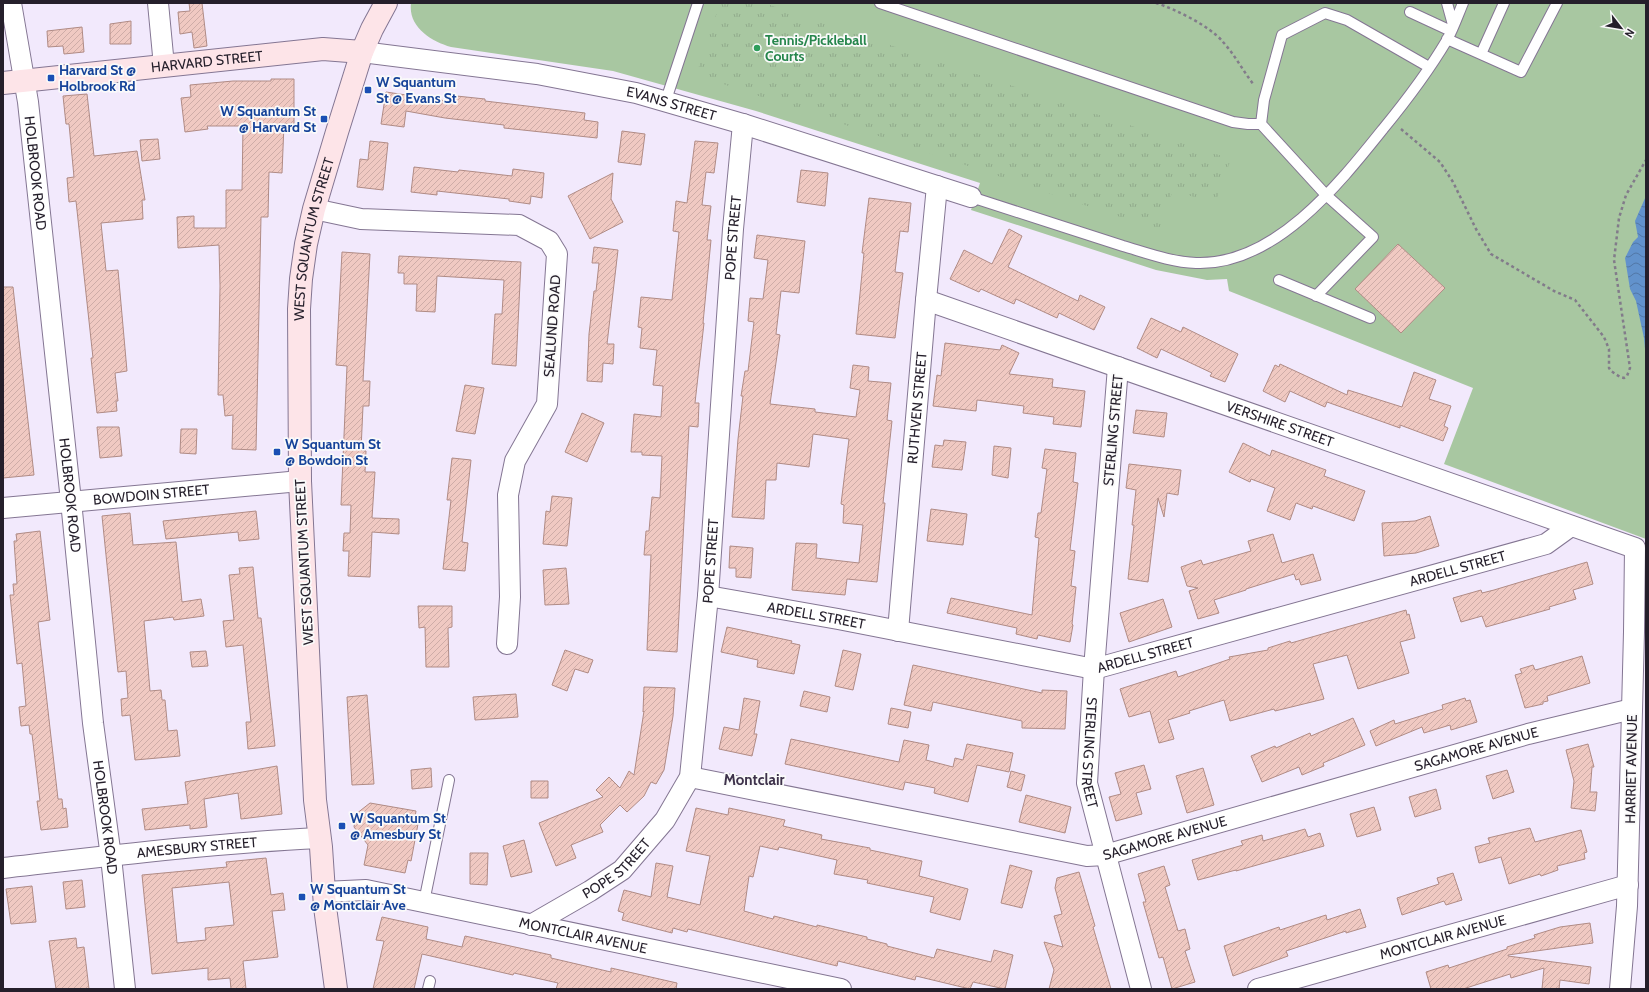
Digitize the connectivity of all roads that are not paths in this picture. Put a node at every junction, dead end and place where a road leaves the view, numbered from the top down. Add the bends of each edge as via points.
1 (12, 3) edge
2 (158, 3) edge
3 (386, 3) edge
4 (698, 3) edge
5 (880, 3) edge
6 (1447, 3) edge
7 (1463, 3) edge
8 (1504, 3) edge
9 (1557, 3) edge
10 (1410, 12) dead end
11 (1450, 32) junction
12 (362, 52) junction
13 (1481, 54) junction
14 (164, 66) junction
15 (1429, 67) junction
16 (25, 80) junction
17 (3, 83) edge
18 (665, 102) junction
19 (743, 124) junction
20 (1261, 124) junction
21 (937, 186) junction
22 (1326, 195) junction
23 (971, 197) joint
24 (314, 209) junction
25 (1279, 280) dead end
26 (1316, 296) junction
27 (926, 300) junction
28 (1370, 318) dead end
29 (1118, 367) junction
30 (300, 481) junction
31 (71, 501) junction
32 (3, 508) edge
33 (1571, 526) junction
34 (1635, 548) joint
35 (708, 596) junction
36 (898, 631) junction
37 (507, 644) dead end
38 (1094, 669) junction
39 (1632, 709) junction
40 (690, 777) junction
41 (449, 780) dead end
42 (320, 838) junction
43 (1105, 855) junction
44 (111, 857) junction
45 (3, 868) edge
46 (1628, 885) junction
47 (324, 892) junction
48 (424, 902) junction
49 (531, 925) junction
50 (125, 989) edge
51 (336, 989) edge
52 (841, 989) edge
53 (1141, 989) edge
54 (1258, 989) edge
55 (1620, 989) edge

1 - 16 street, HOLBROOK ROAD
2 - 14 street
3 - 12 main road, WEST SQUANTUM STREET
4 - 18 lane
5 - 20 lane via 1233,122
6 - 11 lane
7 - 11 lane
8 - 13 lane
9 - 13 lane via 1521,72
10 - 11 lane
11 - 13 lane
11 - 15 lane
12 - 14 main road, HARVARD STREET via 323,49
12 - 18 street, EVANS STREET via 555,77 636,93
12 - 24 main road, WEST SQUANTUM STREET
14 - 16 main road, HARVARD STREET
15 - 20 lane via 1347,20 1324,13 1282,35 1264,100
15 - 22 lane via 1349,172
16 - 17 main road, HARVARD STREET
16 - 31 street, HOLBROOK ROAD
18 - 19 street, EVANS STREET
19 - 21 street, EVANS STREET
19 - 35 street, POPE STREET via 732,244
20 - 22 lane
21 - 23 street, EVANS STREET
21 - 27 street, RUTHVEN STREET
22 - 23 lane via 1285,231 1261,246 1226,261 1201,263 1168,259
22 - 26 lane via 1373,237
24 - 30 main road, WEST SQUANTUM STREET via 303,261 300,294
24 - 37 street, SEALUND ROAD via 361,219 519,226 549,241 557,254 547,404 515,461 508,495 510,597
25 - 26 lane
26 - 28 lane
27 - 29 street, VERSHIRE STREET
27 - 36 street, RUTHVEN STREET
29 - 33 street, VERSHIRE STREET
29 - 38 street, STERLING STREET
30 - 31 street, BOWDOIN STREET
30 - 42 main road, WEST SQUANTUM STREET
31 - 32 street, BOWDOIN STREET
31 - 44 street, HOLBROOK ROAD via 93,723
33 - 34 street, VERSHIRE STREET
33 - 38 street, ARDELL STREET via 1546,544
34 - 39 street, HARRIET AVENUE
35 - 36 street, ARDELL STREET
35 - 40 street, POPE STREET
36 - 38 street, ARDELL STREET
38 - 43 street, STERLING STREET via 1087,783
39 - 43 street, SAGAMORE AVENUE via 1528,734
39 - 46 street, HARRIET AVENUE
40 - 43 street, SAGAMORE AVENUE via 1087,856
40 - 49 street, POPE STREET via 665,820 622,870
41 - 48 lane
42 - 44 street, AMESBURY STREET
42 - 47 main road, WEST SQUANTUM STREET
43 - 53 street, STERLING STREET
44 - 45 street, AMESBURY STREET
44 - 50 street, HOLBROOK ROAD
46 - 54 street, MONTCLAIR AVENUE
46 - 55 street, HARRIET AVENUE
47 - 48 street, MONTCLAIR AVENUE via 366,890
47 - 51 main road, WEST SQUANTUM STREET
48 - 49 street, MONTCLAIR AVENUE
49 - 52 street, MONTCLAIR AVENUE

